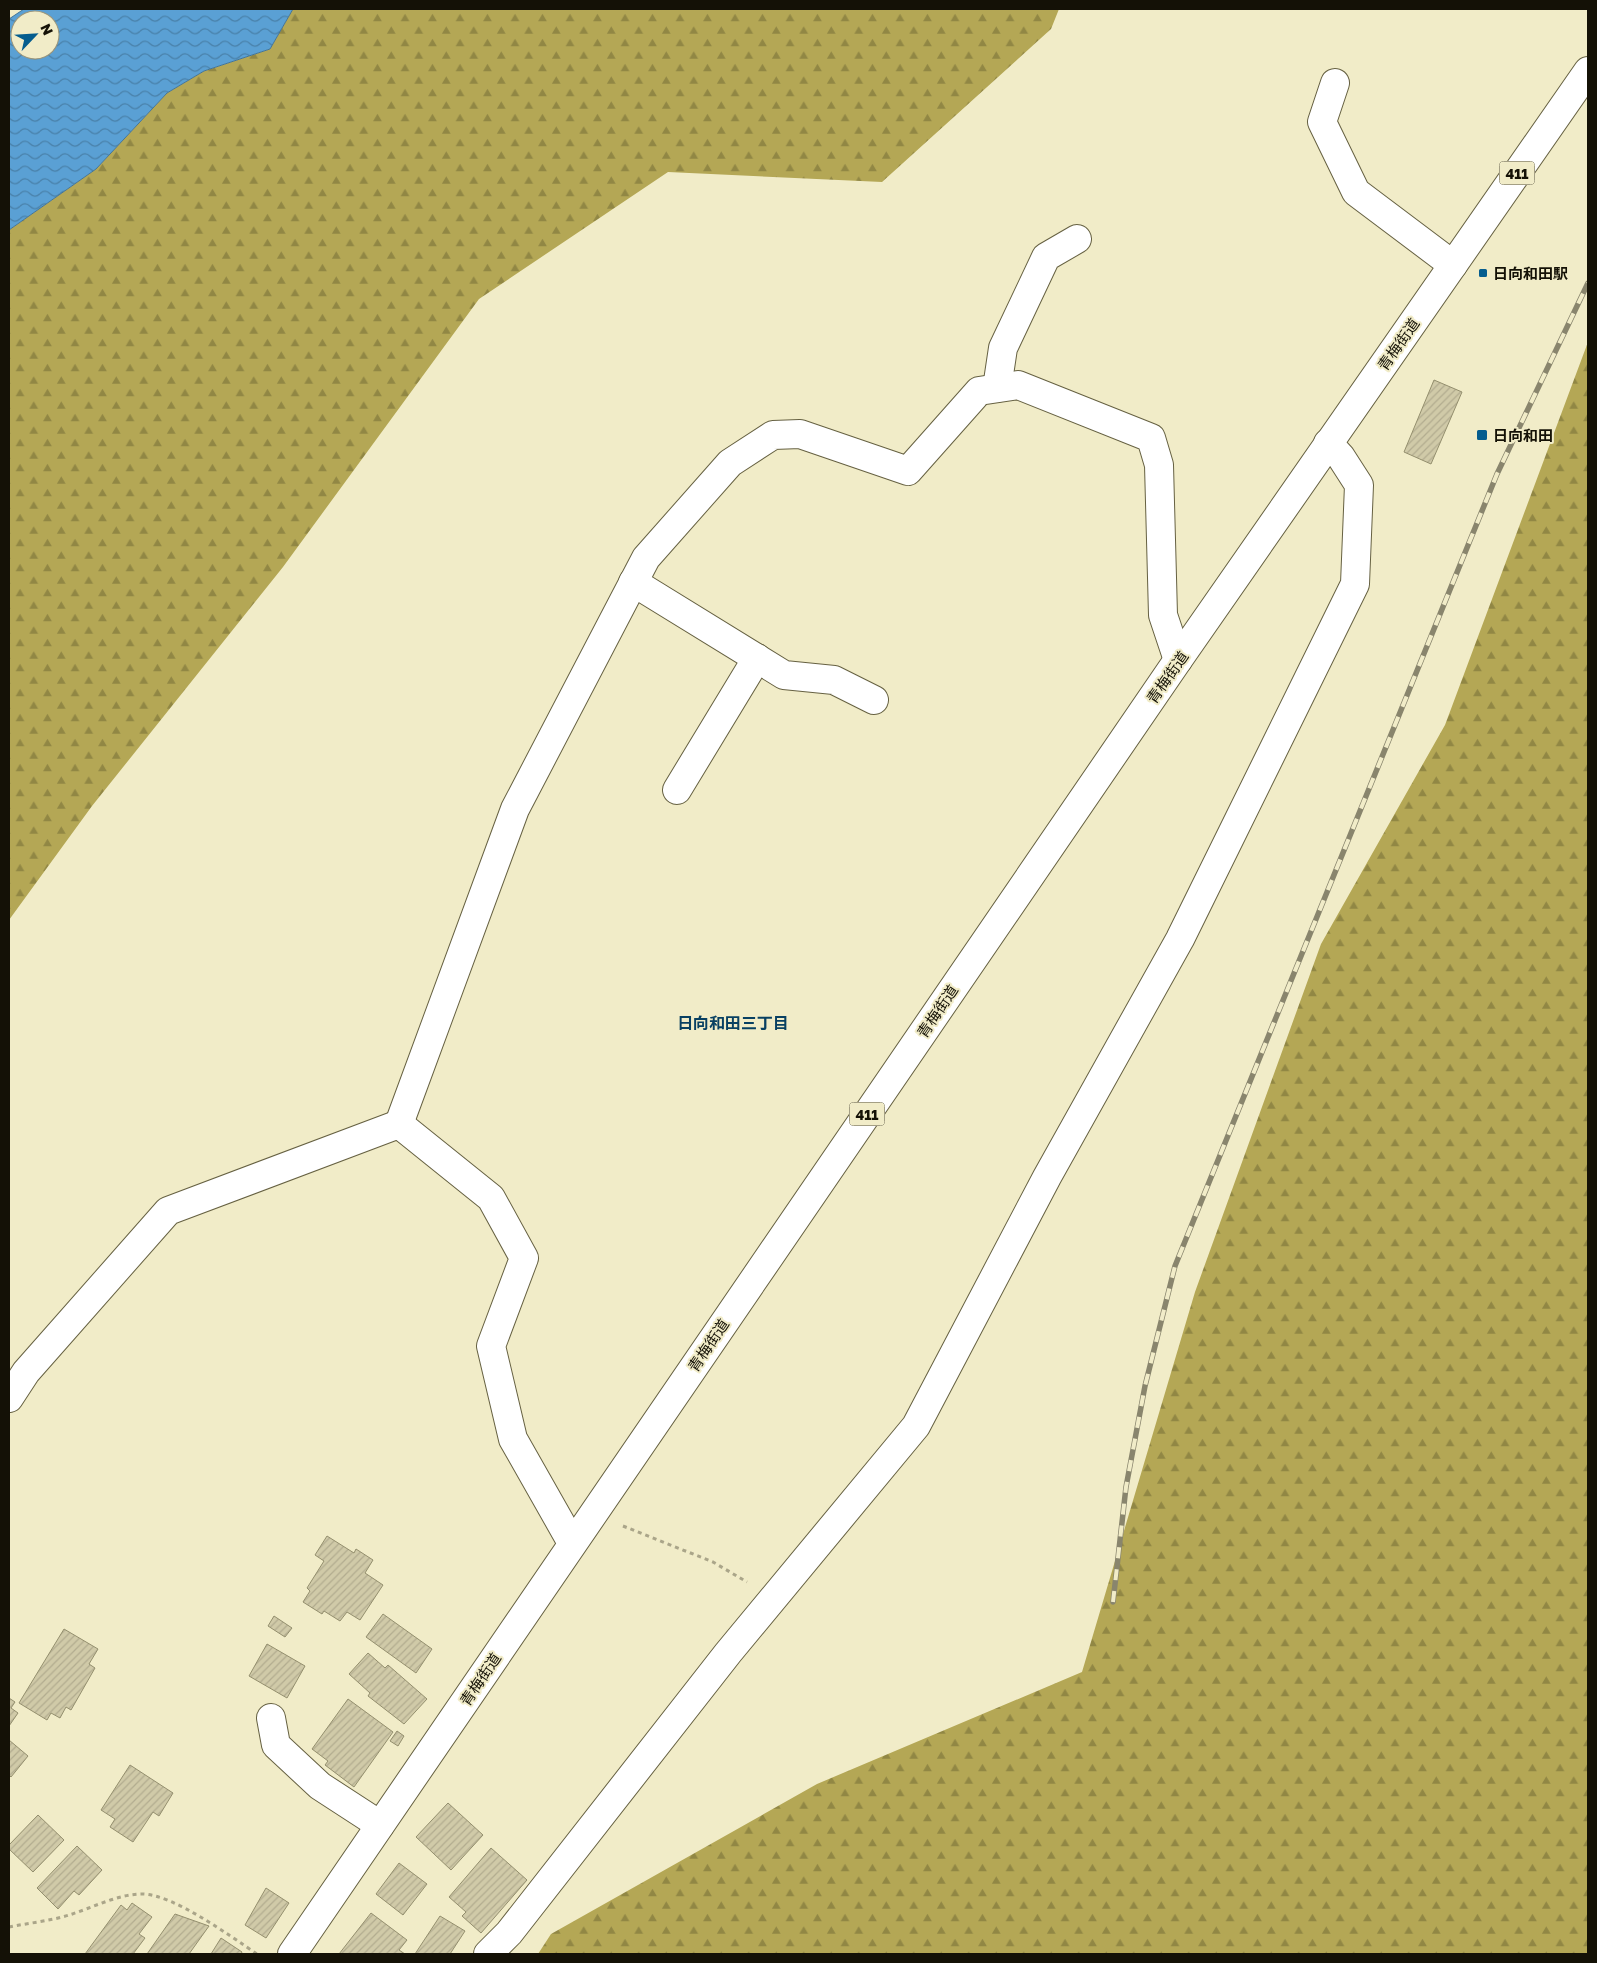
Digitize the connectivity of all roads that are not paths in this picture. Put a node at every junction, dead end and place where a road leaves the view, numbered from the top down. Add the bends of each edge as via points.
1 (1588, 71) edge
2 (1334, 83) dead end
3 (1077, 238) dead end
4 (1453, 265) junction
5 (997, 388) junction
6 (1328, 443) junction
7 (633, 582) junction
8 (757, 658) junction
9 (1178, 660) junction
10 (874, 700) dead end
11 (677, 790) dead end
12 (398, 1124) junction
13 (9, 1398) edge
14 (572, 1543) junction
15 (271, 1718) dead end
16 (380, 1825) junction
17 (292, 1954) edge
18 (488, 1954) edge

1 - 4 main road, 青梅街道 / 411
2 - 4 main road via 1322,122 1356,192
3 - 5 main road via 1046,257 1003,348
4 - 6 main road, 青梅街道 / 411
5 - 7 main road via 979,391 908,471 800,434 773,435 730,463 646,558
5 - 9 main road via 1018,385 1151,438 1159,465 1163,615
6 - 9 main road, 青梅街道 / 411
6 - 18 main road via 1359,485 1355,584 1180,939 1047,1177 916,1426
7 - 8 main road
7 - 12 main road via 515,808
8 - 10 main road via 784,675 834,680
8 - 11 main road
9 - 14 main road, 青梅街道 / 411
12 - 13 main road via 168,1211 26,1372
12 - 14 main road via 491,1198 524,1258 491,1346 513,1438
14 - 16 main road, 青梅街道 / 411
15 - 16 main road via 276,1745 320,1786
16 - 17 main road, 青梅街道 / 411

